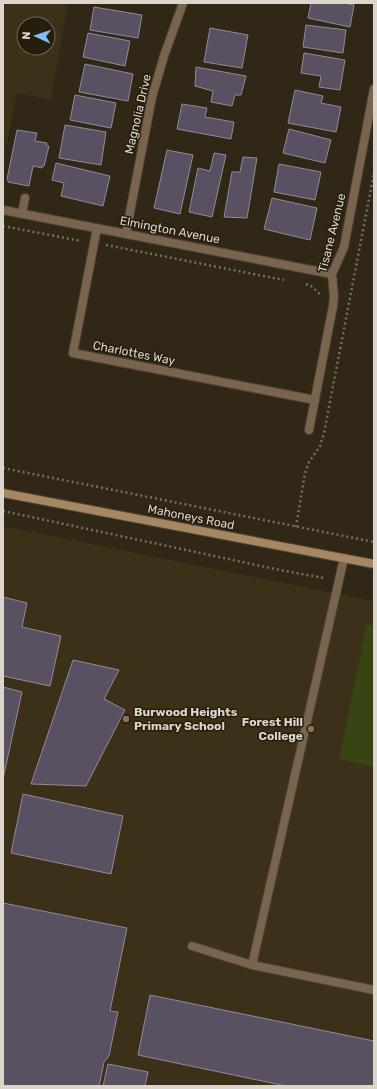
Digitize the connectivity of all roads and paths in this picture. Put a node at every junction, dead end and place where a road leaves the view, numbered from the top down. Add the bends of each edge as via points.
1 (183, 3) edge
2 (374, 89) edge
3 (25, 198) dead end
4 (3, 210) edge
5 (22, 214) junction
6 (3, 226) edge
7 (97, 228) junction
8 (126, 233) junction
9 (95, 243) junction
10 (332, 274) junction
11 (285, 280) dead end
12 (300, 283) dead end
13 (334, 297) junction
14 (315, 400) junction
15 (310, 430) dead end
16 (3, 468) edge
17 (3, 493) edge
18 (3, 511) edge
19 (374, 542) edge
20 (344, 558) junction
21 (374, 564) edge
22 (323, 586) dead end
23 (192, 946) dead end
24 (252, 965) junction
25 (374, 990) edge

1 - 8 street, Magnolia Drive via 152,97
2 - 10 street, Tisane Avenue via 344,247
3 - 5 street
4 - 5 street, Elmington Avenue
5 - 7 street, Elmington Avenue
6 - 9 path
7 - 8 street, Elmington Avenue
7 - 9 street, Charlottes Way
8 - 10 street, Elmington Avenue
9 - 11 path
9 - 14 street, Charlottes Way via 73,353
10 - 13 street, Tisane Avenue
12 - 13 path via 311,286 323,296
13 - 14 street, Tisane Avenue
14 - 15 street, Tisane Avenue
16 - 19 path
17 - 20 main road, Mahoneys Road
18 - 22 path via 324,578
20 - 21 main road, Mahoneys Road
20 - 24 street
23 - 24 street
24 - 25 street

